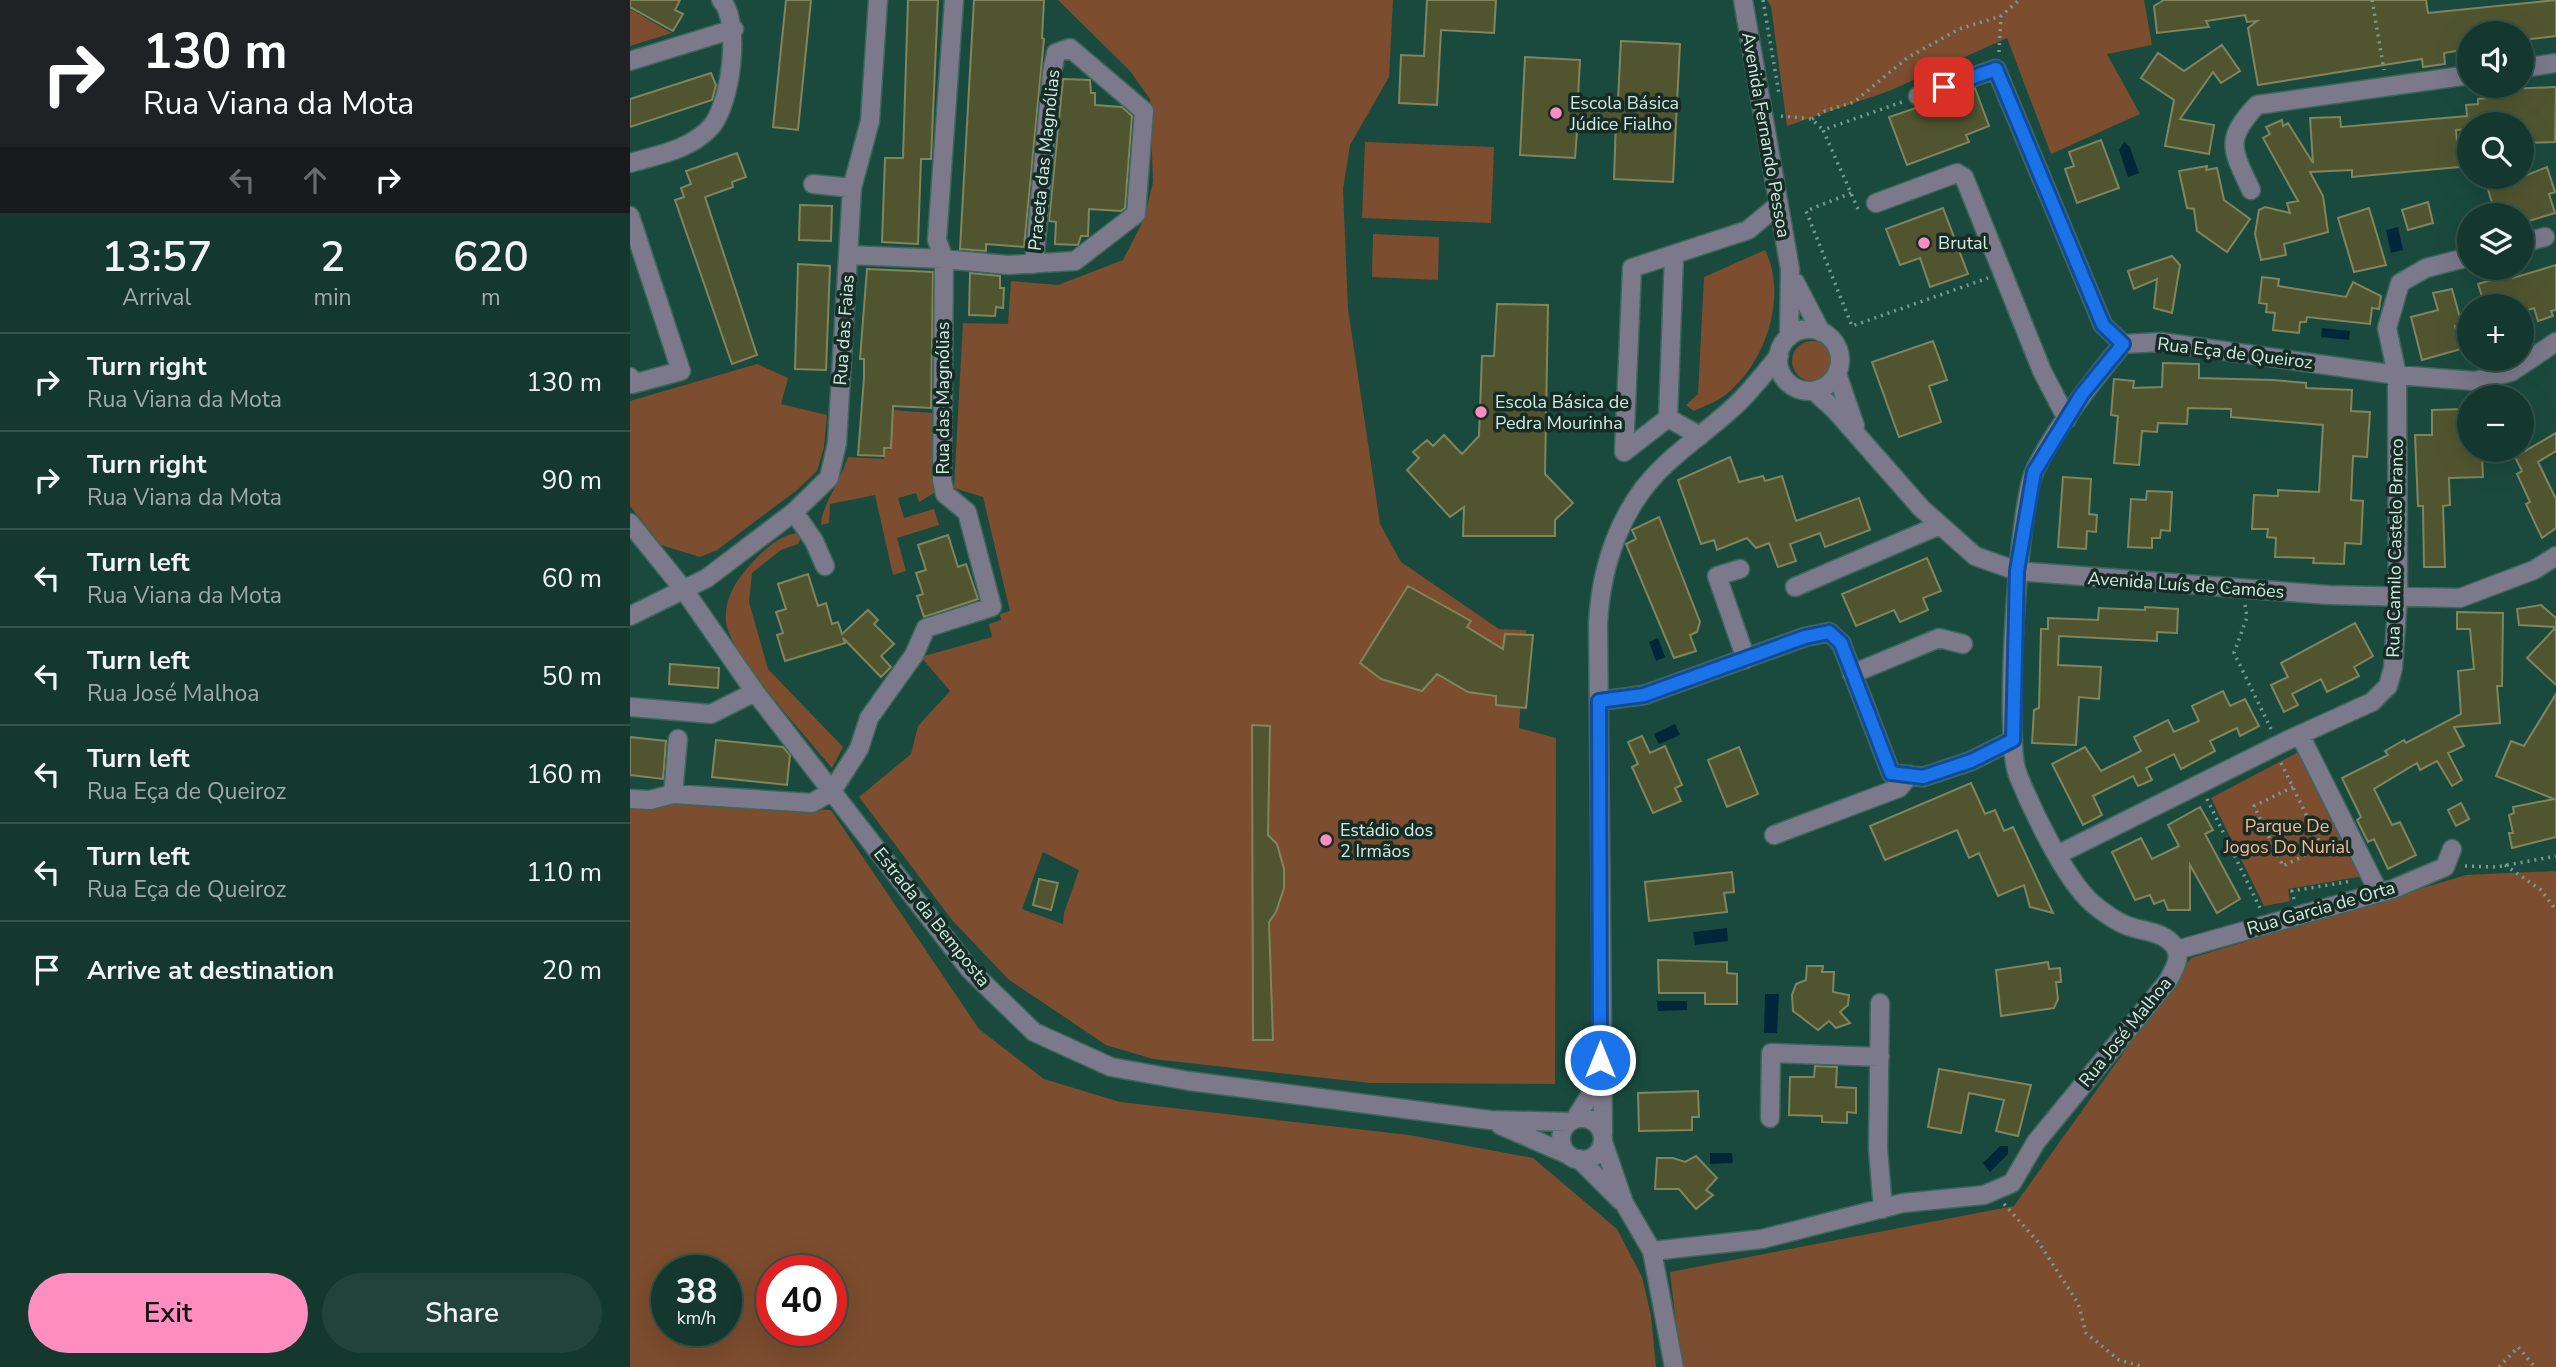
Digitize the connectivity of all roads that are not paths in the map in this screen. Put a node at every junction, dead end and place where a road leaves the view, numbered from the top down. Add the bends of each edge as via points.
1 (721, 0) edge
2 (878, 0) edge
3 (954, 0) edge
4 (1743, 0) edge
5 (733, 29) junction
6 (630, 61) edge
7 (2556, 63) edge
8 (2534, 66) edge
9 (2457, 77) edge
10 (1918, 96) road end
11 (630, 163) edge
12 (813, 184) dead end
13 (852, 188) junction
14 (2251, 190) dead end
15 (1876, 203) road end
16 (1778, 205) junction
17 (630, 216) edge
18 (2545, 237) dead end
19 (2534, 240) edge
20 (849, 255) junction
21 (1674, 255) junction
22 (944, 258) junction
23 (2457, 260) edge
24 (1034, 264) junction
25 (1790, 269) junction
26 (1821, 332) junction
27 (1789, 337) junction
28 (2556, 342) edge
29 (2123, 344) junction
30 (1779, 356) junction
31 (1837, 374) junction
32 (2397, 375) junction
33 (630, 377) edge
34 (1785, 380) junction
35 (1814, 391) junction
36 (1738, 402) junction
37 (1668, 418) junction
38 (2067, 419) junction
39 (1700, 436) junction
40 (1861, 439) junction
41 (794, 512) junction
42 (630, 523) edge
43 (1940, 525) junction
44 (2556, 556) edge
45 (825, 566) dead end
46 (1740, 569) dead end
47 (2017, 571) junction
48 (1795, 587) dead end
49 (684, 590) junction
50 (2398, 596) junction
51 (630, 617) edge
52 (1963, 644) dead end
53 (1745, 659) junction
54 (1852, 674) junction
55 (755, 692) junction
56 (1599, 701) junction
57 (630, 707) edge
58 (2300, 735) junction
59 (678, 739) dead end
60 (2013, 740) junction
61 (1910, 775) junction
62 (832, 791) junction
63 (673, 794) junction
64 (630, 799) edge
65 (1774, 835) dead end
66 (2452, 849) dead end
67 (2057, 855) junction
68 (2375, 885) junction
69 (2177, 950) junction
70 (1880, 1003) dead end
71 (1880, 1057) junction
72 (1600, 1060) junction
73 (1770, 1118) dead end
74 (1490, 1120) junction
75 (1572, 1120) junction
76 (1603, 1138) junction
77 (1574, 1157) junction
78 (1624, 1203) junction
79 (1883, 1209) junction
80 (1651, 1251) junction
81 (1674, 1367) edge

1 - 5 street via 728,7
2 - 13 street, Rua das Faias via 870,121
3 - 22 street, Rua das Magnólias via 937,240
4 - 16 street, Avenida Fernando Pessoa
5 - 6 street
5 - 11 street via 726,98 711,128 679,149
7 - 8 street
9 - 14 street via 2257,105 2236,127 2234,153
10 - 29 street via 1996,69 2103,325
12 - 13 street
13 - 20 street, Rua das Faias
15 - 38 street via 1960,174 2042,371
16 - 21 street via 1748,230
16 - 25 street, Avenida Fernando Pessoa
17 - 33 street via 681,371 632,384
18 - 19 street
20 - 22 street
20 - 41 street, Rua das Faias via 837,443 829,478
21 - 37 street
21 - 37 street via 1632,268 1624,452
22 - 24 street
22 - 62 street, Rua das Magnólias via 942,480 945,494 967,512 993,602 989,610 926,628 914,655 869,718 859,749
23 - 32 street, Rua Camilo Castelo Branco via 2426,268 2400,283 2386,328
24 - 24 street, Praceta das Magnólias via 1075,261 1136,214 1143,111 1070,48 1056,52 1052,72
25 - 26 street
25 - 27 street
26 - 27 street via 1804,330
26 - 31 street via 1836,345
27 - 30 street
28 - 32 street, Rua Eça de Queiroz via 2511,372 2475,381
29 - 32 street, Rua Eça de Queiroz via 2161,342
29 - 38 street
30 - 34 street
30 - 36 street
31 - 35 street
31 - 40 street
32 - 50 street, Rua Camilo Castelo Branco
34 - 35 street via 1793,387
34 - 36 street
35 - 40 street, Avenida Luís de Camões
36 - 39 street
37 - 39 street
38 - 47 street via 2034,472
39 - 56 street via 1657,474 1615,536 1599,610
40 - 43 street, Avenida Luís de Camões
41 - 45 street
41 - 49 street, Rua das Faias via 707,578
42 - 49 street, Estrada da Bemposta
43 - 47 street, Avenida Luís de Camões via 1975,556
43 - 48 street
44 - 50 street, Avenida Luís de Camões via 2533,570 2460,598
46 - 53 street via 1717,576
47 - 50 street, Avenida Luís de Camões
47 - 60 street
49 - 51 street, Rua das Faias
49 - 55 street, Estrada da Bemposta
50 - 58 street, Rua Camilo Castelo Branco via 2388,687 2372,702
52 - 54 street via 1939,638
53 - 54 street via 1829,632 1841,643
53 - 56 street via 1644,695
54 - 61 street via 1891,773
55 - 57 street via 712,714
55 - 62 street, Estrada da Bemposta
56 - 72 street
58 - 67 street, Rua Camilo Castelo Branco via 2279,753
58 - 68 street
59 - 63 street
60 - 61 street via 1971,761 1923,777
60 - 67 street via 2016,772
61 - 65 street via 1899,788
62 - 63 street via 811,803
62 - 74 street, Estrada da Bemposta via 970,970 1034,1032 1111,1067
63 - 64 street
66 - 68 street, Rua Garcia de Orta via 2445,867
67 - 69 street via 2091,902 2125,925 2167,938
68 - 69 street, Rua Garcia de Orta
69 - 79 street, Rua José Malhoa via 2177,963 2168,981 2036,1142 2012,1183 1984,1195
70 - 71 street
71 - 73 street via 1772,1053
71 - 79 street via 1878,1149
72 - 75 street via 1589,1097
72 - 76 street
74 - 75 street
74 - 77 street
75 - 76 street via 1589,1119
75 - 77 street via 1561,1138
76 - 77 street via 1597,1154
76 - 78 street
77 - 78 street
78 - 80 street
79 - 80 street, Rua José Malhoa via 1762,1239
80 - 81 street

